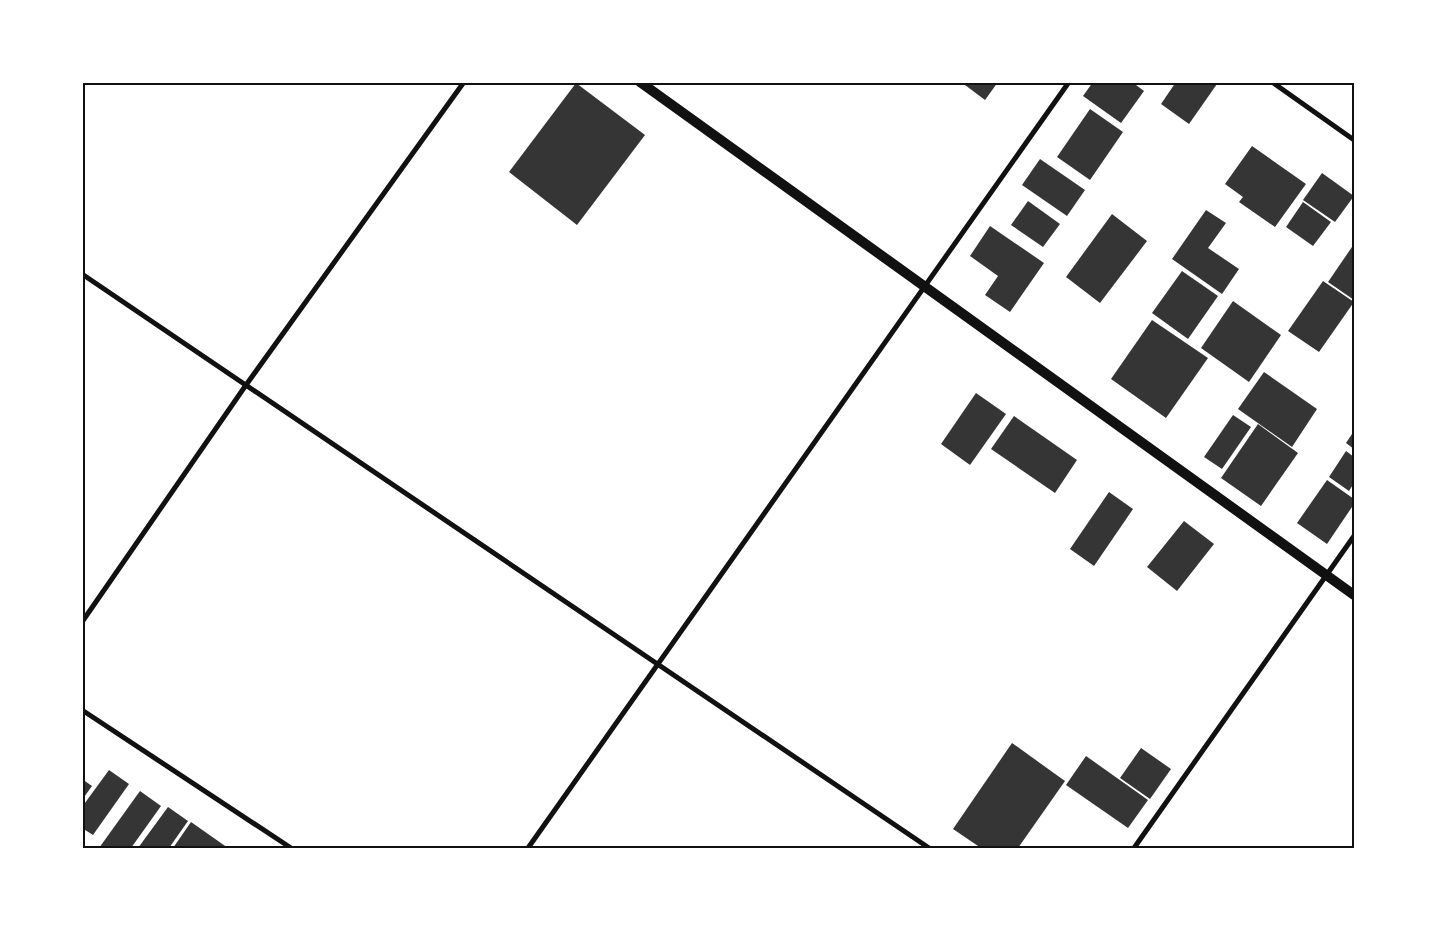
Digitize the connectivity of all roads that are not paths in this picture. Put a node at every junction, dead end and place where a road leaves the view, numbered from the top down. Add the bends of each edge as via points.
1 (464, 82) edge
2 (640, 82) edge
3 (1069, 82) edge
4 (1272, 82) edge
5 (1354, 140) edge
6 (82, 274) edge
7 (924, 286) junction
8 (246, 385) junction
9 (1354, 536) edge
10 (1326, 574) junction
11 (1354, 595) edge
12 (82, 622) edge
13 (658, 665) junction
14 (82, 710) edge
15 (291, 848) edge
16 (528, 848) edge
17 (929, 848) edge
18 (1134, 848) edge

1 - 8 street
2 - 7 main road
3 - 7 street
4 - 5 street
6 - 8 street
7 - 10 main road
7 - 13 street
8 - 12 street
8 - 13 street
9 - 10 street
10 - 11 main road
10 - 18 street
13 - 16 street
13 - 17 street
14 - 15 street

